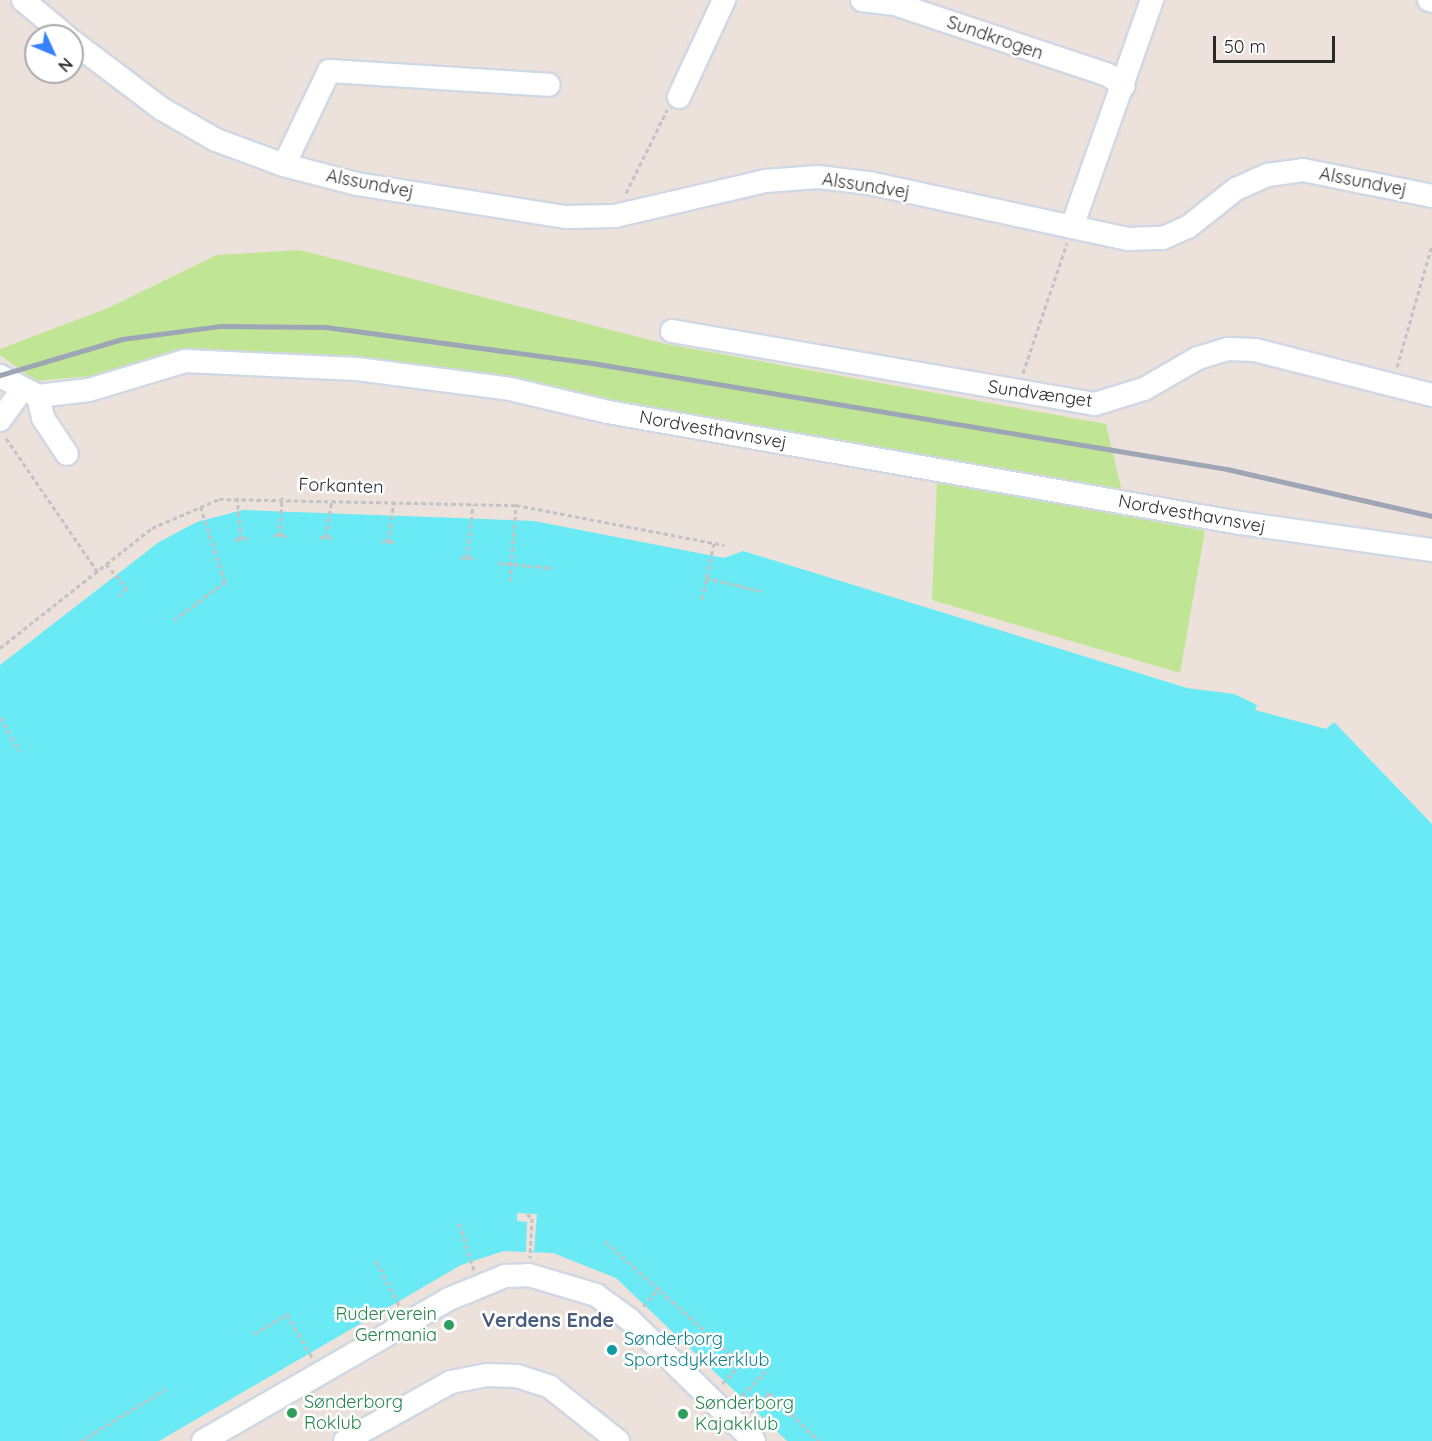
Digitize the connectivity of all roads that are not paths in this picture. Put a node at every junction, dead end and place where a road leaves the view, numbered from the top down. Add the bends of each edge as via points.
1 (23, 0) edge
2 (724, 0) edge
3 (862, 0) edge
4 (1152, 0) edge
5 (52, 24) edge
6 (84, 50) edge
7 (549, 85) dead end
8 (1125, 86) junction
9 (679, 97) road end
10 (284, 165) junction
11 (1432, 196) edge
12 (1072, 227) junction
13 (672, 331) dead end
14 (0, 376) edge
15 (29, 394) junction
16 (1432, 395) edge
17 (0, 420) edge
18 (67, 454) dead end
19 (1432, 550) edge
20 (203, 1441) edge
21 (345, 1441) edge
22 (618, 1441) edge
23 (754, 1441) edge

1 - 5 street
2 - 9 street
3 - 8 street, Sundkrogen via 895,4 1108,75
4 - 8 street
6 - 10 street, Alssundvej via 162,109 216,140
7 - 10 street via 329,71
8 - 12 street
10 - 12 street, Alssundvej via 357,184 566,218 615,216 765,181 818,177 869,183
11 - 12 street, Alssundvej via 1303,170 1268,175 1236,189 1188,226 1163,238 1129,239
13 - 16 street, Sundvænget via 1095,404 1144,389 1198,358 1228,349 1255,350
14 - 15 street
15 - 17 street
15 - 18 street
15 - 19 street, Nordvesthavnsvej via 89,390 185,361 357,369 510,388 608,412 1228,521
20 - 23 street via 449,1299 505,1276 567,1282 630,1320
21 - 22 street via 451,1382 486,1375 517,1376 550,1387

